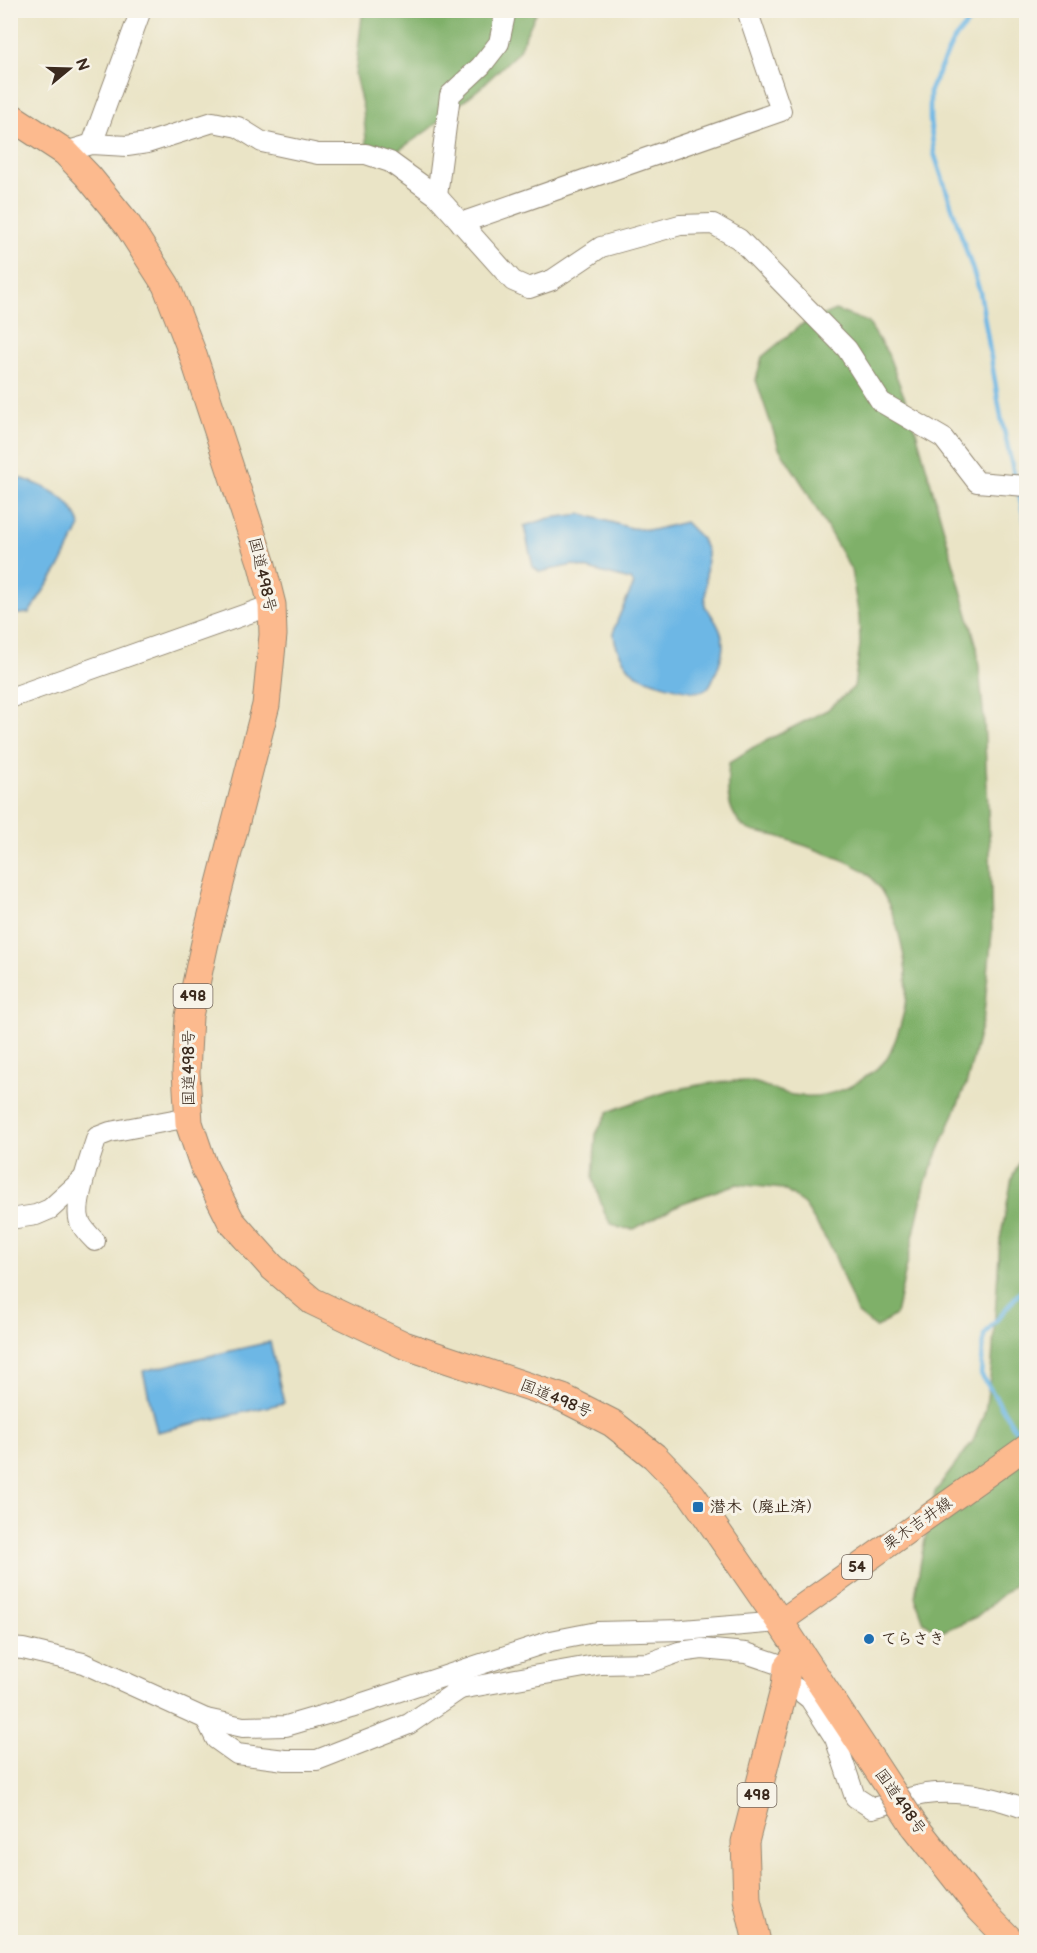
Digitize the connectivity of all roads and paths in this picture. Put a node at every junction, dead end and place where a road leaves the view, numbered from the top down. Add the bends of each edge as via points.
1 (141, 10) edge
2 (506, 10) edge
3 (747, 10) edge
4 (10, 116) edge
5 (92, 144) junction
6 (65, 152) junction
7 (437, 196) junction
8 (461, 223) junction
9 (1026, 486) edge
10 (272, 605) junction
11 (10, 698) edge
12 (189, 1117) junction
13 (82, 1179) junction
14 (10, 1219) edge
15 (95, 1241) dead end
16 (1026, 1447) edge
17 (780, 1622) junction
18 (10, 1648) edge
19 (790, 1668) junction
20 (455, 1682) junction
21 (206, 1719) junction
22 (1026, 1809) edge
23 (757, 1942) edge
24 (1012, 1942) edge

1 - 5 street
2 - 7 street via 500,43 450,95
3 - 8 street via 781,111
4 - 6 highway, 国道498号 / 498
5 - 6 street
5 - 7 street via 147,143 213,122 238,127 262,142 318,154 366,154 390,162
6 - 10 highway, 国道498号 / 498 via 127,224 166,285 255,542
7 - 8 street
8 - 9 street via 513,281 529,288 552,280 601,247 680,225 713,224 739,239 847,349 881,402 943,438 977,482
10 - 11 street
10 - 12 highway, 国道498号 / 498 via 266,705 189,1016
12 - 13 street via 97,1137
12 - 17 highway, 国道498号 / 498 via 204,1167 231,1221 271,1266 312,1301 404,1345 563,1398 612,1423 654,1456 692,1496
13 - 14 street via 50,1209
13 - 15 street via 78,1219
16 - 17 main road, 栗木吉井線 / 54
17 - 19 highway, 国道498号 / 498
17 - 20 street via 597,1632 551,1641
18 - 21 street via 83,1663
19 - 20 street via 746,1653 702,1649 649,1663 601,1664
19 - 22 street via 796,1688 810,1699 836,1738 855,1797 872,1808 924,1794 950,1792 1004,1800
19 - 23 highway, 498 via 745,1842 747,1899
19 - 24 highway, 国道498号 / 498, bridge via 872,1761 914,1825 980,1909
20 - 21 street via 286,1726 243,1727
20 - 21 street via 409,1724 317,1760 285,1761 237,1754 216,1739

